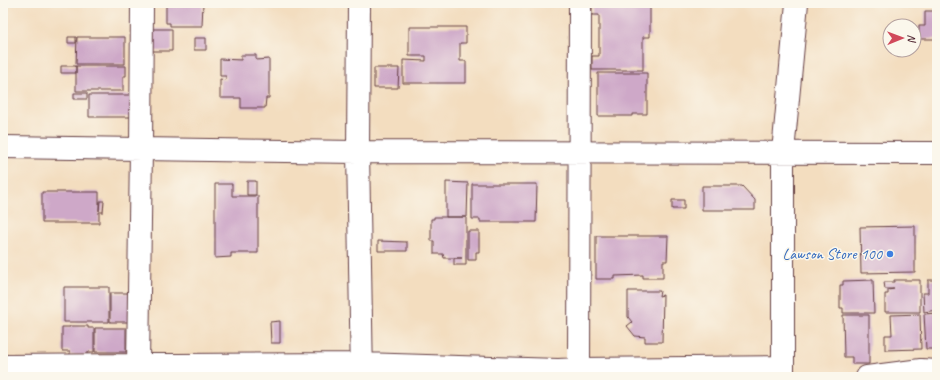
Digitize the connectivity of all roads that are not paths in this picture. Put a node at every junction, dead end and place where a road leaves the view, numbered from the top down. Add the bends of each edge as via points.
1 (142, 3) edge
2 (359, 3) edge
3 (580, 3) edge
4 (797, 3) edge
5 (3, 147) edge
6 (141, 149) junction
7 (358, 152) junction
8 (579, 152) junction
9 (783, 152) junction
10 (937, 154) edge
11 (138, 365) junction
12 (3, 366) edge
13 (579, 370) junction
14 (177, 371) edge
15 (362, 371) edge
16 (937, 371) edge
17 (783, 372) edge
18 (558, 373) edge
19 (867, 377) edge

1 - 6 street
2 - 7 street
3 - 8 street
4 - 9 street
5 - 6 street
6 - 7 street
6 - 11 street
7 - 8 street
7 - 15 street
8 - 9 street
8 - 13 street
9 - 10 street
9 - 17 street
11 - 12 street
11 - 14 street
13 - 17 street
13 - 18 street
14 - 15 street
15 - 18 street
16 - 19 street via 921,370

